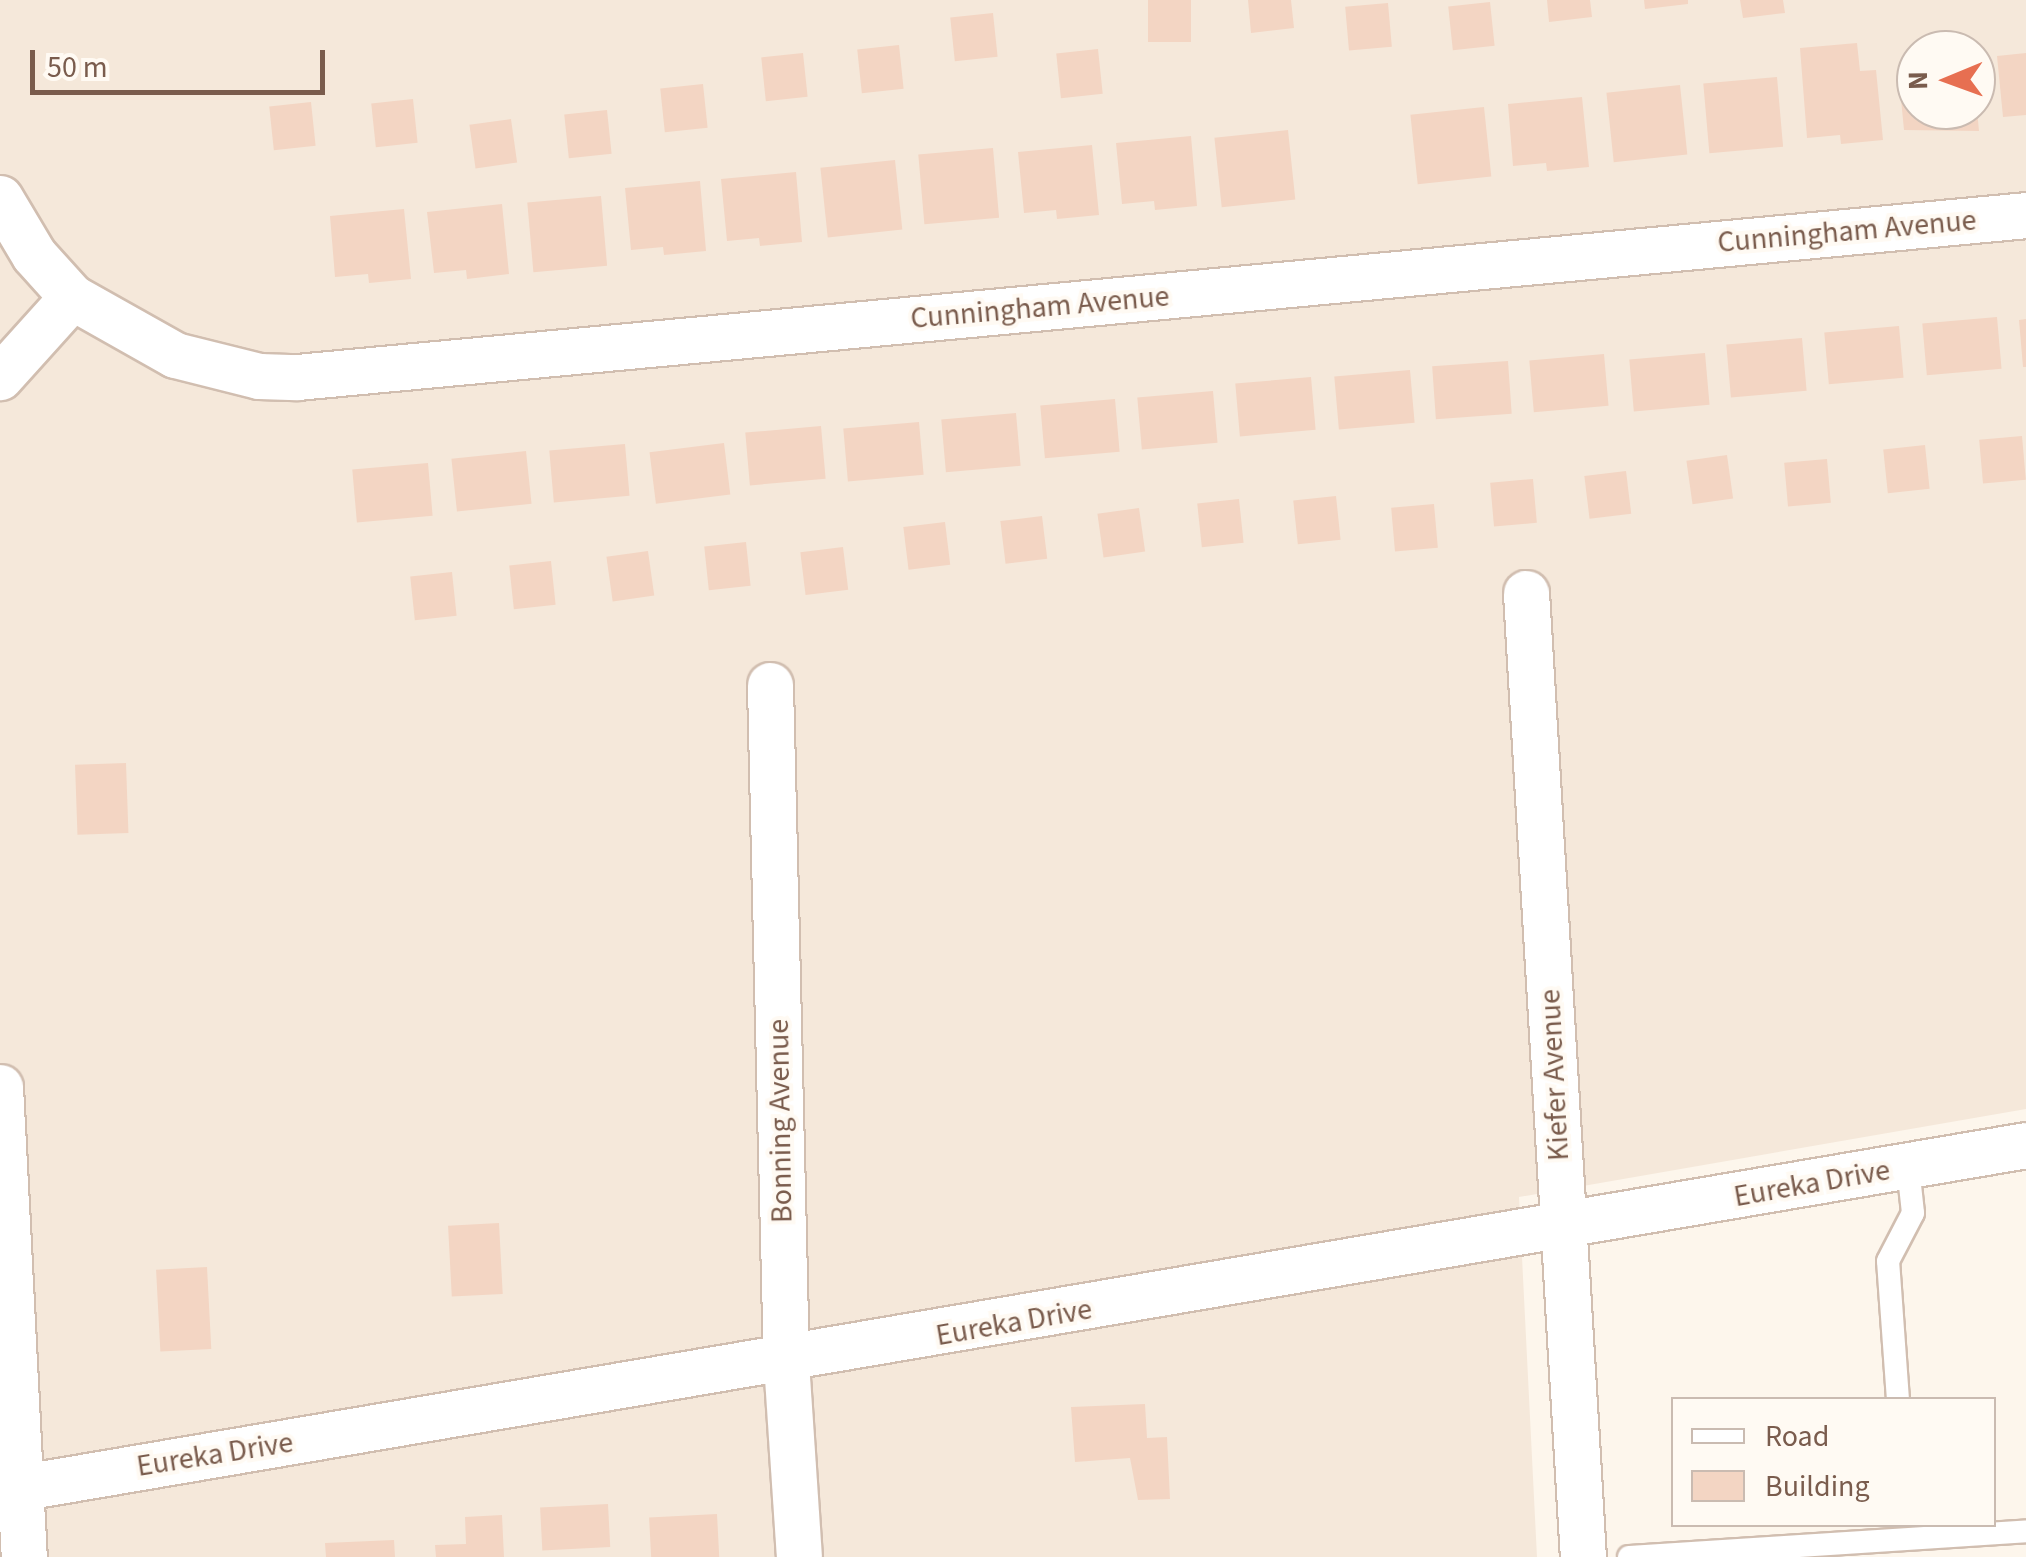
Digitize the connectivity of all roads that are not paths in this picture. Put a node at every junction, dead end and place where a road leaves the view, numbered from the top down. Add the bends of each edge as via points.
1 (0, 198) edge
2 (2026, 216) edge
3 (72, 296) junction
4 (0, 377) edge
5 (1526, 593) dead end
6 (770, 685) dead end
7 (0, 1087) edge
8 (2026, 1146) edge
9 (1908, 1166) junction
10 (1564, 1228) junction
11 (786, 1362) junction
12 (1898, 1397) edge
13 (10, 1489) edge
14 (2026, 1531) edge
15 (1907, 1532) edge
16 (24, 1557) edge
17 (799, 1557) edge
18 (1582, 1557) edge
19 (1628, 1557) edge

1 - 3 street, Cunningham Avenue via 34,255
2 - 3 street, Cunningham Avenue via 297,377 259,376 174,355
3 - 4 street
5 - 10 street, Kiefer Avenue
6 - 11 street, Bonning Avenue
7 - 13 street
8 - 9 street, Eureka Drive
9 - 10 street, Eureka Drive
9 - 12 lane via 1913,1214 1888,1261
10 - 11 street, Eureka Drive
10 - 18 street, Kiefer Avenue
11 - 13 street, Eureka Drive
11 - 17 street, Bonning Avenue
13 - 16 street
14 - 15 lane
15 - 19 lane

